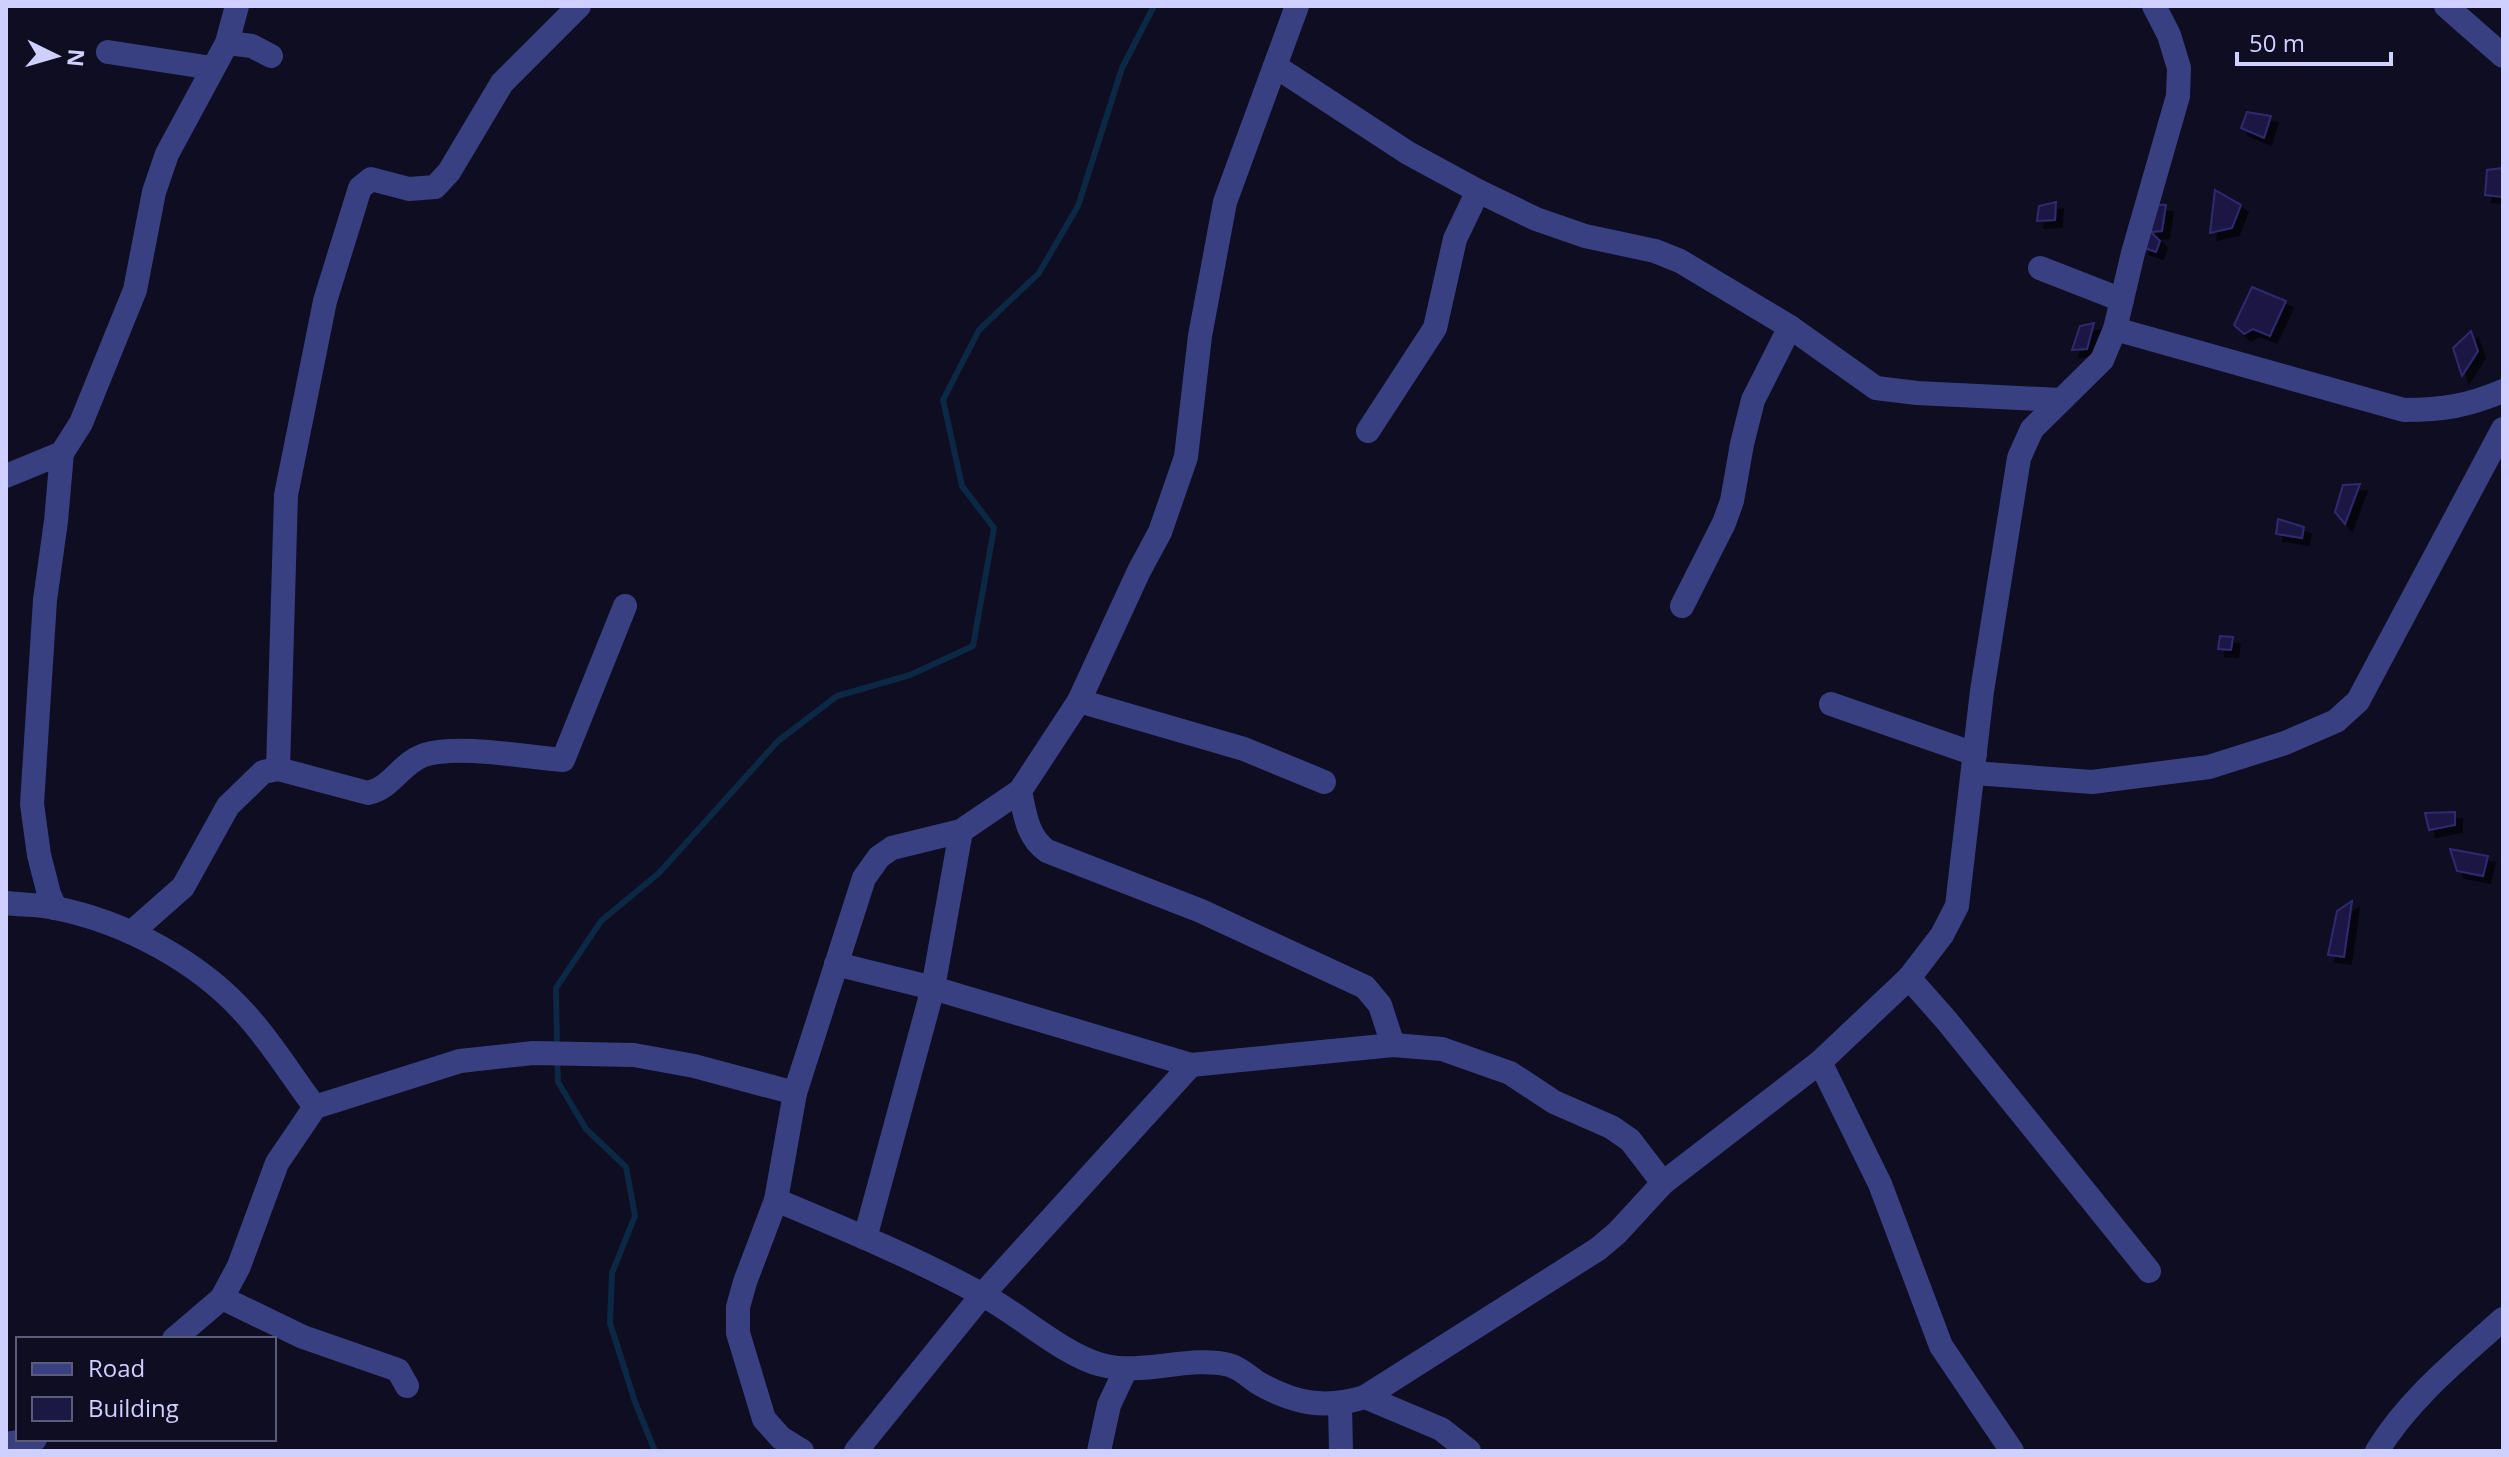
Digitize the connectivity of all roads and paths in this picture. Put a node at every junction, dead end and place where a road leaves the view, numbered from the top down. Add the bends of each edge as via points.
1 (237, 6) edge
2 (579, 6) edge
3 (1297, 6) edge
4 (2154, 6) edge
5 (2446, 6) edge
6 (227, 43) junction
7 (108, 52) dead end
8 (271, 56) dead end
9 (2503, 56) edge
10 (1275, 66) junction
11 (212, 68) junction
12 (1478, 191) junction
13 (2040, 268) dead end
14 (2122, 300) junction
15 (1790, 327) junction
16 (2115, 329) junction
17 (2503, 391) edge
18 (2061, 400) junction
19 (2503, 429) edge
20 (1368, 431) dead end
21 (62, 453) junction
22 (6, 476) edge
23 (625, 606) dead end
24 (1682, 606) dead end
25 (1079, 701) junction
26 (1831, 704) dead end
27 (1975, 764) junction
28 (278, 769) junction
29 (1324, 782) dead end
30 (1020, 791) junction
31 (961, 831) junction
32 (6, 903) edge
33 (55, 908) junction
34 (132, 932) junction
35 (836, 964) junction
36 (1909, 978) junction
37 (933, 988) junction
38 (1393, 1045) junction
39 (1820, 1062) junction
40 (1191, 1065) junction
41 (795, 1093) junction
42 (315, 1107) junction
43 (1663, 1183) junction
44 (776, 1200) junction
45 (865, 1238) junction
46 (2149, 1271) dead end
47 (983, 1294) junction
48 (222, 1298) junction
49 (2503, 1319) edge
50 (176, 1337) edge
51 (1126, 1369) junction
52 (407, 1386) dead end
53 (1365, 1397) junction
54 (1340, 1405) junction
55 (27, 1441) edge
56 (6, 1444) edge
57 (802, 1451) edge
58 (856, 1451) edge
59 (1099, 1451) edge
60 (1341, 1451) edge
61 (1469, 1451) edge
62 (2012, 1451) edge
63 (2377, 1451) edge

1 - 6 street
2 - 28 street via 502,83 435,187 409,189 371,179 360,188 325,301 286,495
3 - 10 street
4 - 14 street via 2179,68 2178,96
5 - 9 street
6 - 8 street via 252,46
6 - 11 street
7 - 11 street
10 - 12 street via 1408,153
10 - 25 street via 1225,202 1200,336 1186,457 1160,532
11 - 21 street via 167,154 135,290 81,423
12 - 15 street via 1585,236 1680,261
12 - 20 street via 1455,239 1435,328
13 - 14 street
14 - 16 street
15 - 18 street via 1885,390
15 - 24 street via 1753,400 1724,523
16 - 17 street via 2404,410 2471,405
16 - 18 street via 2102,360
18 - 27 street via 2032,429 2019,458
19 - 27 street via 2358,701 2336,721 2209,767 2092,782
21 - 22 street
21 - 33 street via 44,616 32,804 39,855
23 - 28 street via 563,760 444,751 409,763 394,780 368,793
25 - 29 street via 1244,749
25 - 30 street
26 - 27 street
27 - 36 street via 1957,906
28 - 34 street via 263,772 228,806 183,887
30 - 31 street
30 - 38 street via 1030,833 1047,851 1201,911 1365,987 1380,1005
31 - 35 street via 892,848 879,857 864,878
31 - 37 street
32 - 33 street
33 - 34 street
34 - 42 street via 217,985 250,1019
35 - 37 street
35 - 41 street
36 - 39 street
36 - 46 street
37 - 40 street
37 - 45 street
38 - 40 street
38 - 43 street via 1442,1049 1510,1073 1630,1140
39 - 43 street
39 - 62 street via 1880,1184 1941,1346
40 - 47 street
41 - 42 street via 634,1055 533,1053 460,1061
41 - 44 street
42 - 48 street via 277,1163
43 - 53 street via 1598,1249
44 - 45 street
44 - 57 street via 745,1282 738,1333 764,1419
45 - 47 street
47 - 51 street via 1087,1359
47 - 58 street
48 - 50 street
48 - 52 street via 303,1337 398,1370
49 - 63 street via 2432,1382
51 - 54 street via 1227,1365 1296,1401
51 - 59 street via 1109,1405
53 - 54 street
53 - 61 street via 1441,1429
54 - 60 street
55 - 56 street

